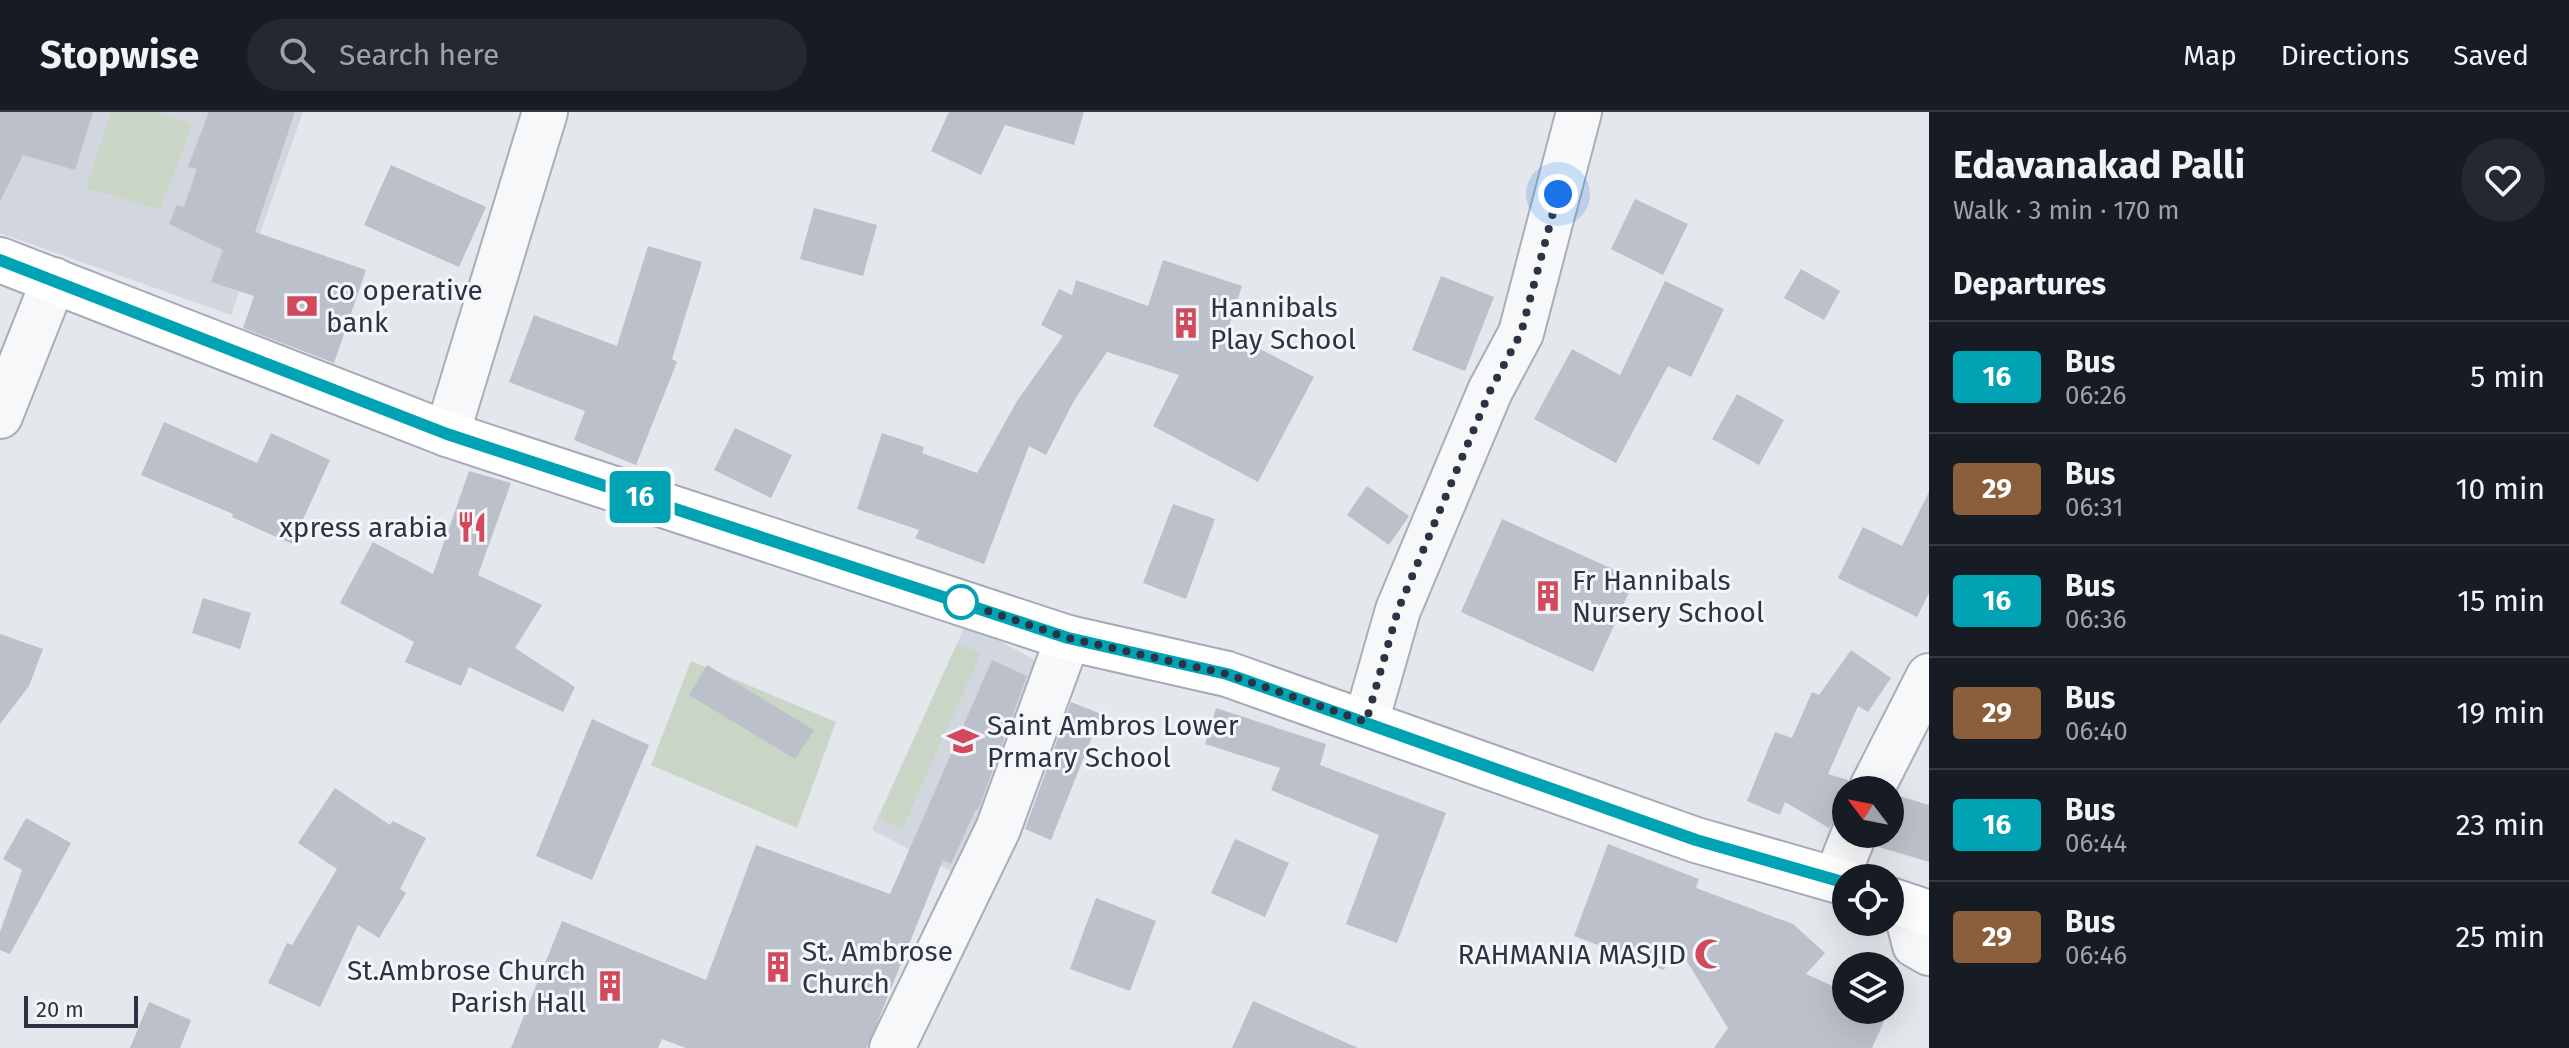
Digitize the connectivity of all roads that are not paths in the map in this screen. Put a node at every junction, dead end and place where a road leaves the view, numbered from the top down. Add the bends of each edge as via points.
1 (545, 112) edge
2 (1579, 112) edge
3 (0, 260) edge
4 (54, 280) junction
5 (0, 416) edge
6 (447, 434) junction
7 (1068, 638) junction
8 (1929, 676) edge
9 (1366, 722) junction
10 (1878, 776) edge
11 (1832, 878) edge
12 (1908, 906) edge
13 (1929, 953) edge
14 (892, 1048) edge

1 - 6 street
2 - 9 street via 1521,333 1490,391 1398,610
3 - 4 main road
4 - 5 street
4 - 6 main road
6 - 7 main road
7 - 9 main road via 1227,674
7 - 14 street via 998,829
8 - 10 street
9 - 11 main road via 1696,840
12 - 13 street via 1915,945

